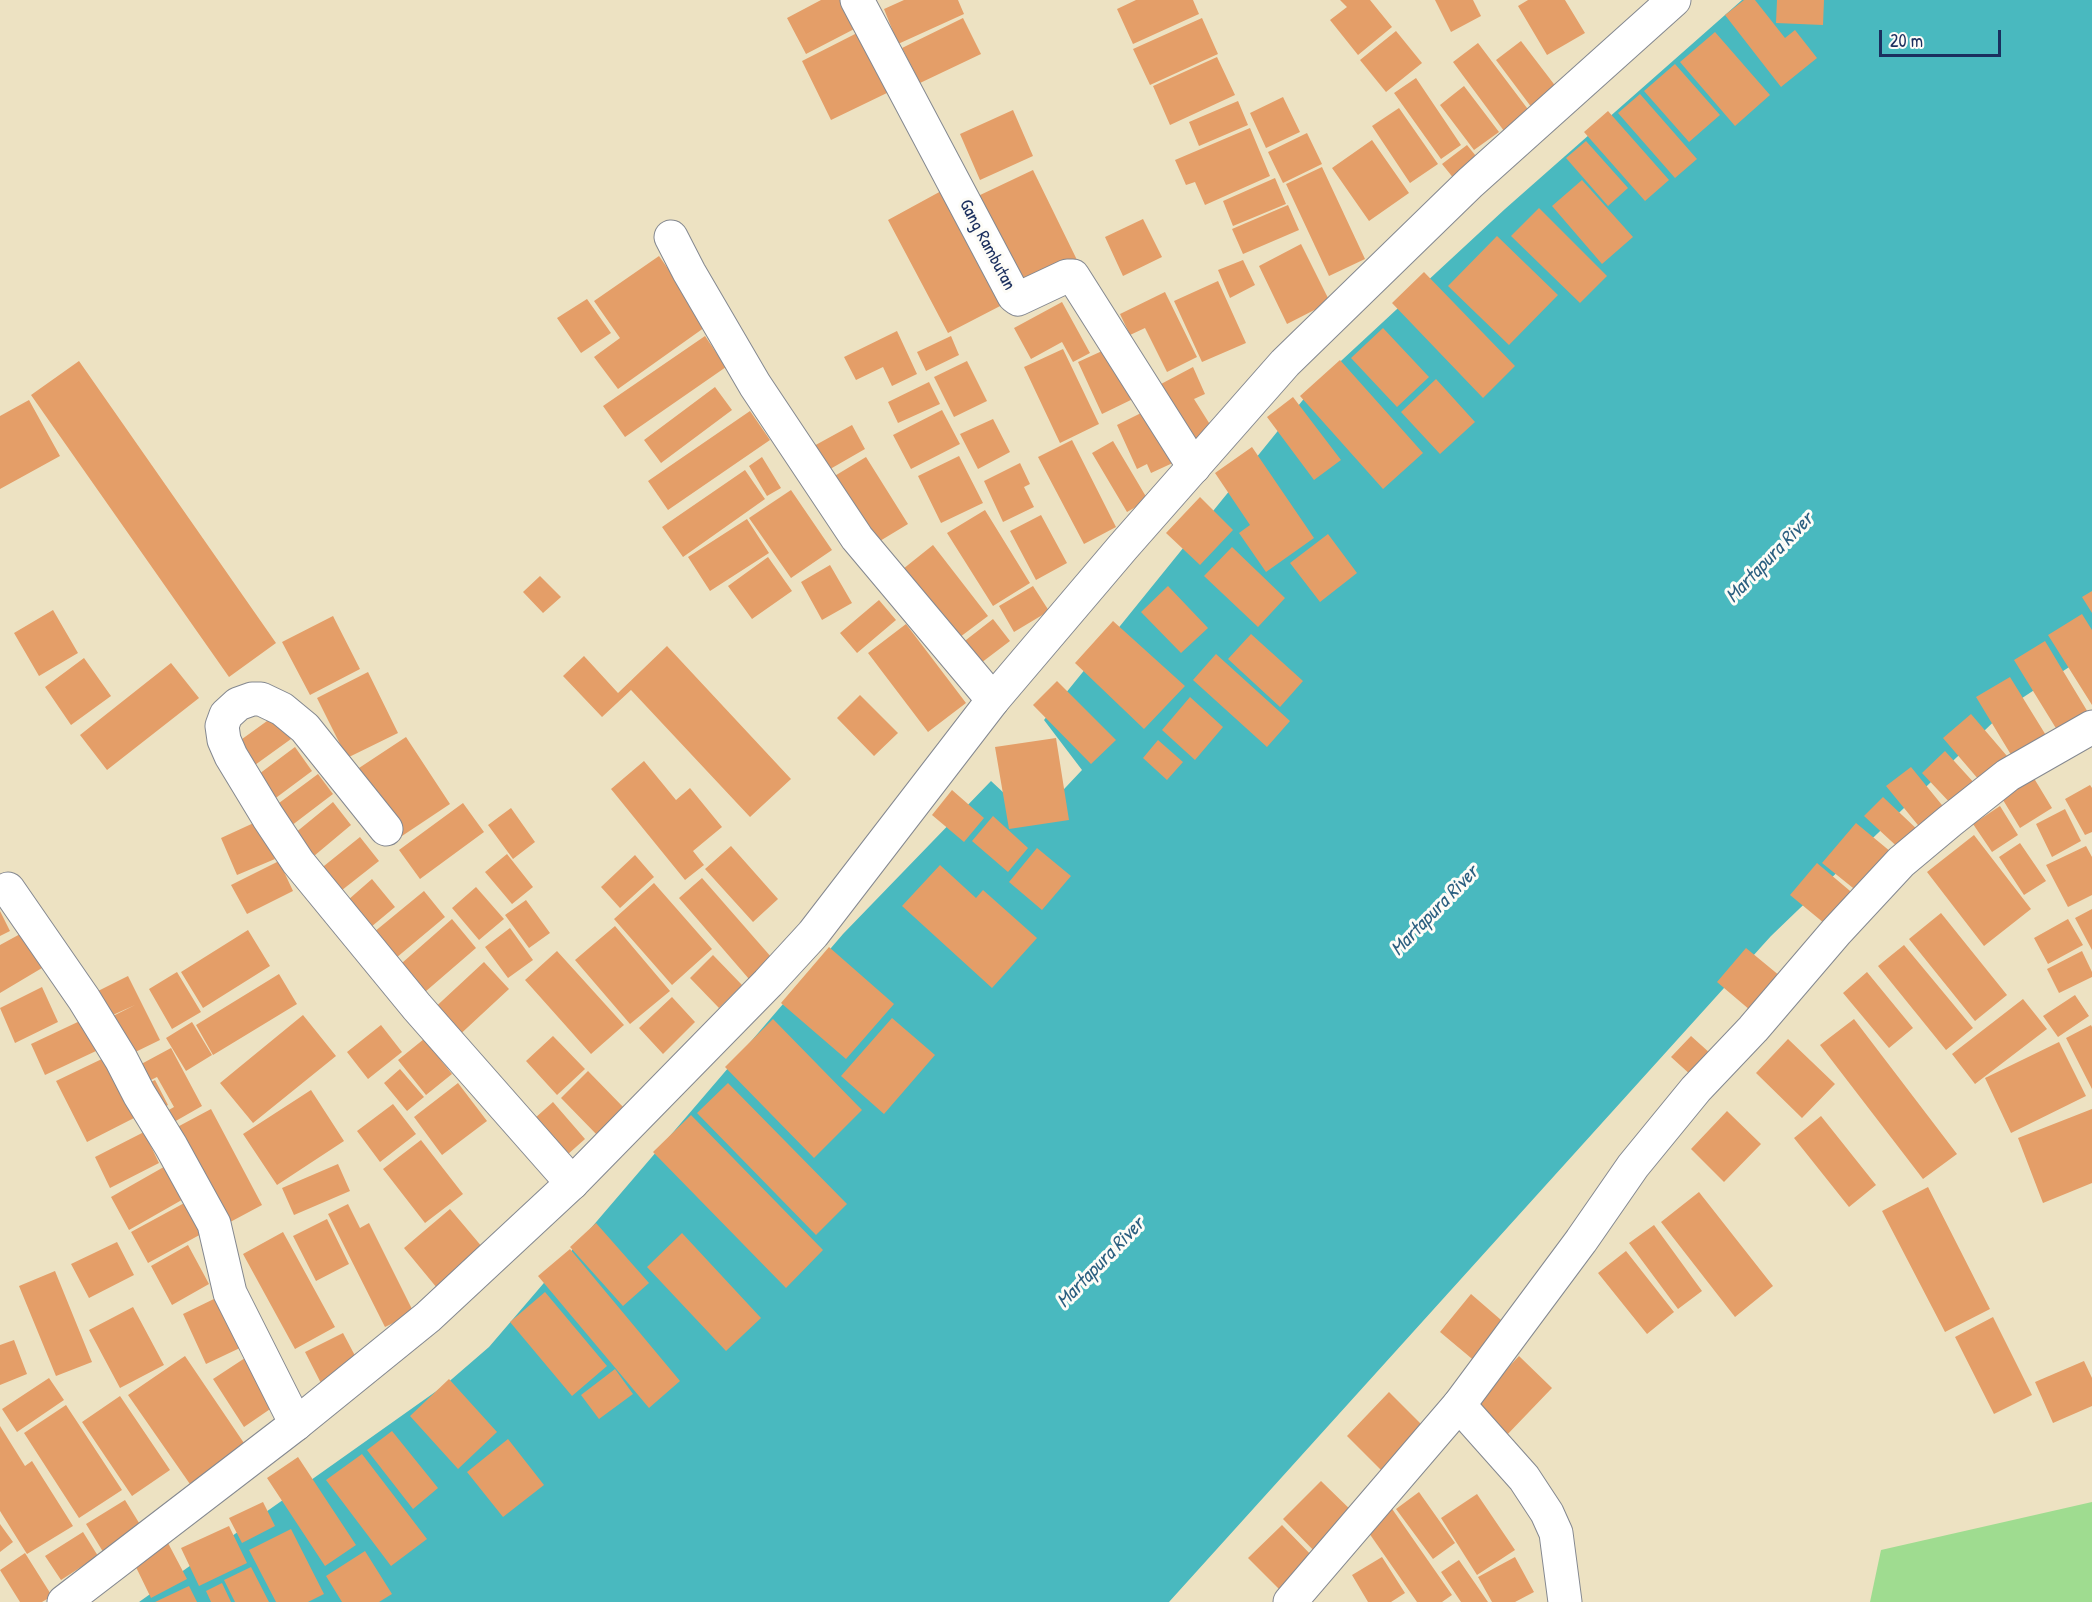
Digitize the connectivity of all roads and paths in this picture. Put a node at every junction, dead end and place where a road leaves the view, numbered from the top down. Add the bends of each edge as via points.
1 (857, 0) edge
2 (1674, 0) edge
3 (671, 237) dead end
4 (1194, 467) junction
5 (993, 700) junction
6 (2092, 727) edge
7 (386, 829) dead end
8 (8, 889) dead end
9 (572, 1183) junction
10 (1459, 1405) junction
11 (296, 1424) junction
12 (64, 1602) edge
13 (1290, 1602) edge
14 (1565, 1602) edge

1 - 4 street, Gang Rambutan via 1014,296 1018,299 1073,276
2 - 4 street via 1380,269 1285,363
3 - 5 street via 755,385 857,538
4 - 5 street
5 - 9 street via 813,934
6 - 10 street via 2008,775 1901,862 1871,893 1696,1089 1633,1166
7 - 9 street via 304,728 282,709 252,699 238,704 226,715 222,726 231,756 298,862 417,1007
8 - 11 street via 121,1059 214,1224 230,1293
9 - 11 street via 428,1317
10 - 13 street
10 - 14 street via 1537,1494 1556,1533
11 - 12 street

